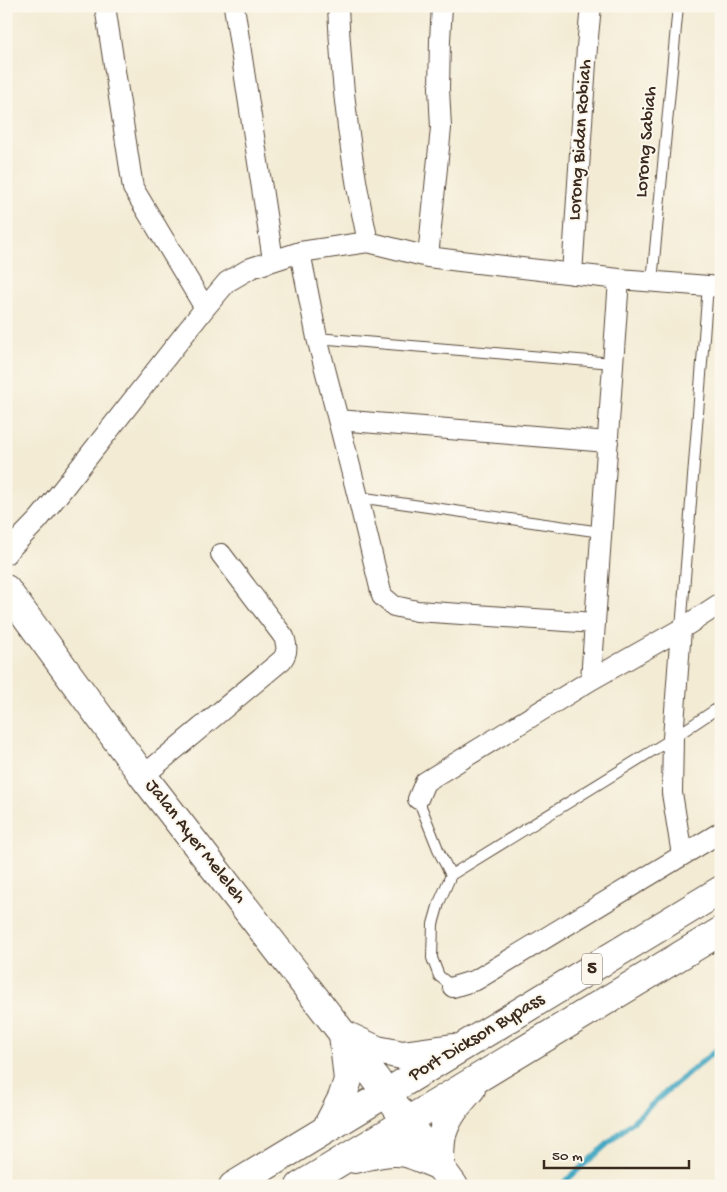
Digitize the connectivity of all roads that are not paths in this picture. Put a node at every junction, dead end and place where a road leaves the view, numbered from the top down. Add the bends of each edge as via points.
1 (105, 6) edge
2 (234, 6) edge
3 (338, 6) edge
4 (442, 6) edge
5 (591, 6) edge
6 (678, 6) edge
7 (368, 242) junction
8 (300, 252) junction
9 (428, 257) junction
10 (273, 260) junction
11 (572, 274) junction
12 (619, 279) junction
13 (652, 282) junction
14 (714, 286) edge
15 (205, 308) junction
16 (316, 338) junction
17 (613, 363) junction
18 (338, 420) junction
19 (608, 442) junction
20 (358, 497) junction
21 (602, 532) junction
22 (6, 554) edge
23 (221, 554) dead end
24 (6, 589) edge
25 (721, 603) edge
26 (595, 623) junction
27 (681, 629) junction
28 (591, 680) junction
29 (721, 706) edge
30 (673, 738) junction
31 (143, 776) junction
32 (418, 798) joint
33 (721, 832) edge
34 (682, 855) junction
35 (451, 875) junction
36 (721, 890) edge
37 (721, 931) edge
38 (453, 986) joint
39 (343, 1034) junction
40 (464, 1047) junction
41 (484, 1074) junction
42 (386, 1092) junction
43 (407, 1120) junction
44 (326, 1129) junction
45 (337, 1163) junction
46 (447, 1176) edge
47 (233, 1186) edge
48 (300, 1186) edge

1 - 15 street via 133,188
2 - 10 street
3 - 7 street via 347,115
4 - 9 street via 441,128
5 - 11 street, Lorong Bidan Robiah
6 - 13 lane, Lorong Sabiah
7 - 8 street
7 - 9 street
8 - 10 street
8 - 16 street
9 - 11 street
10 - 15 street via 227,282
11 - 12 street
12 - 13 street
12 - 17 street
13 - 14 street
14 - 27 lane
15 - 22 street via 42,515
16 - 17 lane
16 - 18 street
17 - 19 street
18 - 19 street
18 - 20 street
19 - 21 street
20 - 21 lane
20 - 26 street via 382,596 394,606 416,611
21 - 26 street
23 - 31 street via 284,637 286,655
24 - 31 main road, Jalan Ayer Meleleh
25 - 27 street
26 - 28 street
27 - 28 street
27 - 30 street
28 - 32 street via 425,782
29 - 30 lane
30 - 34 street via 672,793
30 - 35 lane
31 - 39 main road, Jalan Ayer Meleleh
32 - 35 lane
33 - 34 street
34 - 38 street via 476,980
35 - 38 lane via 433,924 432,958 439,976
36 - 40 main road, Port Dickson Bypass / 5
37 - 41 main road, Port Dickson Bypass / 5
39 - 40 main road via 377,1050 402,1054
39 - 42 main road, Jalan Ayer Meleleh
39 - 44 main road via 348,1080
40 - 42 main road, Port Dickson Bypass / 5
41 - 43 main road, Port Dickson Bypass / 5
41 - 46 main road via 457,1105 442,1136
42 - 43 main road, Jalan Ayer Meleleh
42 - 44 main road, Port Dickson Bypass / 5
43 - 45 main road, Port Dickson Bypass / 5
43 - 46 main road, Jalan Ayer Meleleh
44 - 47 main road, Port Dickson Bypass / 5
45 - 46 main road via 370,1155 406,1153
45 - 48 main road, Port Dickson Bypass / 5

